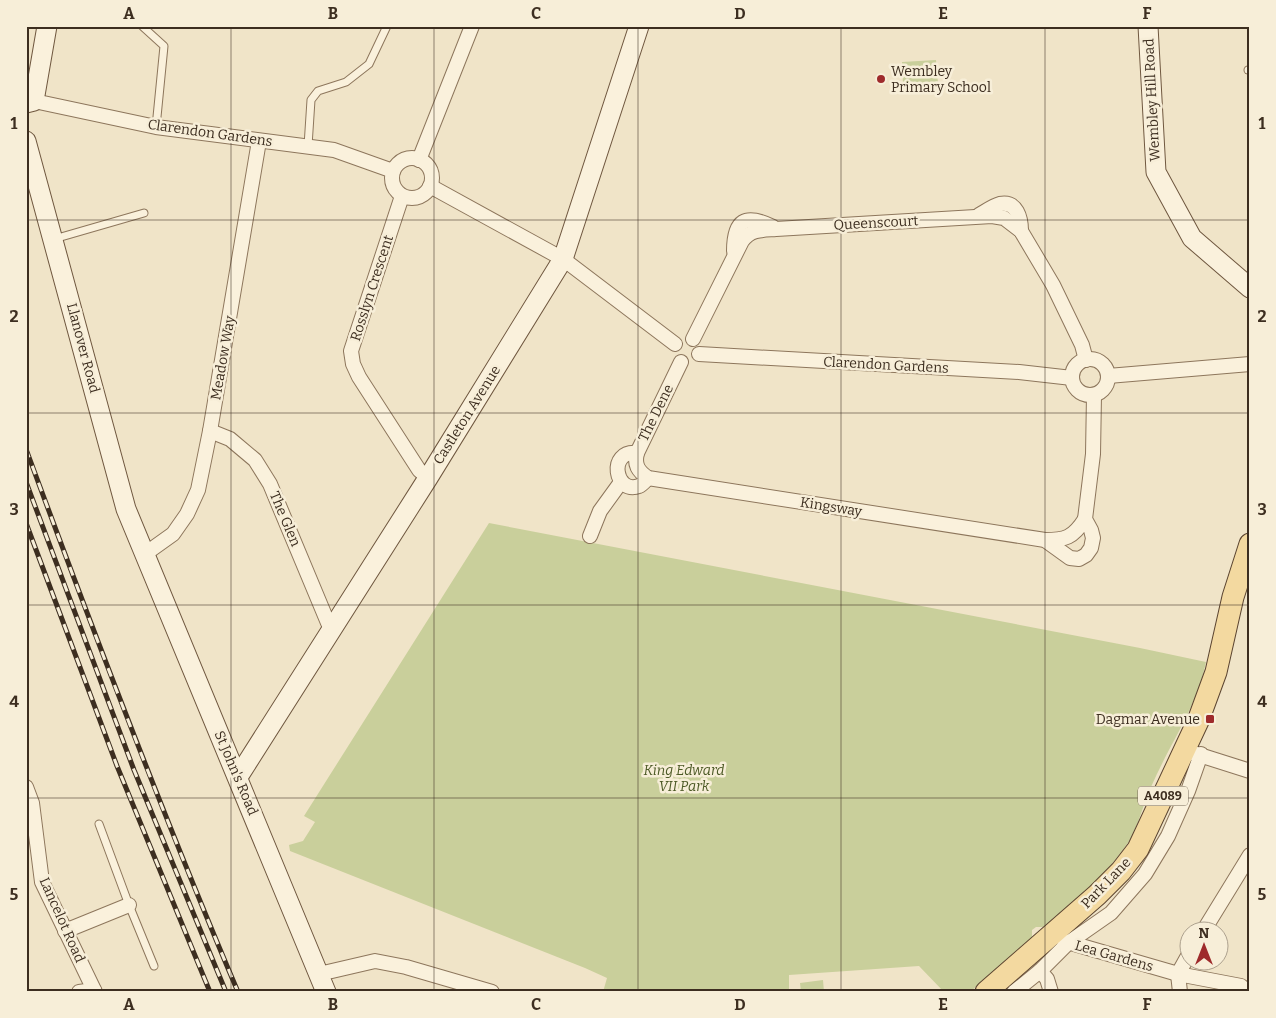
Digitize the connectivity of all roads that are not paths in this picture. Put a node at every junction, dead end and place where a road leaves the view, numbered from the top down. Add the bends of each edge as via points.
1 (47, 26) edge
2 (142, 26) edge
3 (387, 26) edge
4 (472, 26) edge
5 (639, 26) edge
6 (1148, 26) edge
7 (30, 102) edge
8 (156, 127) junction
9 (260, 140) junction
10 (308, 146) junction
11 (28, 150) edge
12 (419, 160) junction
13 (393, 171) junction
14 (430, 186) junction
15 (402, 196) junction
16 (144, 213) dead end
17 (53, 239) junction
18 (564, 259) junction
19 (1250, 288) edge
20 (693, 338) junction
21 (675, 344) junction
22 (699, 354) junction
23 (1086, 360) junction
24 (681, 362) junction
25 (1250, 364) edge
26 (1108, 376) junction
27 (1072, 378) junction
28 (1094, 395) junction
29 (210, 431) junction
30 (637, 453) junction
31 (428, 478) junction
32 (648, 478) junction
33 (621, 482) junction
34 (1085, 519) junction
35 (590, 536) dead end
36 (1045, 540) junction
37 (1250, 544) edge
38 (145, 554) junction
39 (331, 630) junction
40 (1193, 752) junction
41 (1250, 771) edge
42 (238, 777) junction
43 (26, 787) edge
44 (98, 824) dead end
45 (1250, 855) edge
46 (129, 905) junction
47 (1210, 920) edge
48 (65, 931) junction
49 (1060, 939) junction
50 (154, 966) dead end
51 (1040, 970) junction
52 (1180, 970) edge
53 (319, 974) junction
54 (1178, 974) junction
55 (95, 991) edge
56 (79, 992) edge
57 (326, 992) edge
58 (492, 992) edge
59 (986, 992) edge
60 (1014, 992) edge
61 (1050, 992) edge
62 (1180, 992) edge
63 (1248, 992) edge

1 - 7 street
2 - 8 lane via 164,46
3 - 10 lane via 369,64 346,82 318,91 311,100
4 - 12 street
5 - 18 street, Castleton Avenue
6 - 19 street, Wembley Hill Road via 1156,172 1192,238
7 - 8 street, Clarendon Gardens
8 - 9 street, Clarendon Gardens
9 - 10 street, Clarendon Gardens
9 - 29 street, Meadow Way
10 - 13 street, Clarendon Gardens via 334,150
11 - 17 street, Llanover Road
12 - 13 street via 408,158 396,165
12 - 14 street via 432,175
13 - 15 street via 393,186
14 - 15 street via 421,196
14 - 18 street
15 - 31 street, Rosslyn Crescent via 351,352 359,377 419,470
16 - 17 lane
17 - 38 street, Llanover Road via 126,509
18 - 21 street
18 - 31 street, Castleton Avenue
20 - 21 street via 682,338
20 - 22 street via 699,345
20 - 23 street, Queenscourt via 734,256 752,232 976,217 1001,204 1011,205 1018,212 1020,231 1053,285
21 - 24 street via 675,356
22 - 24 street via 692,362
22 - 27 street, Clarendon Gardens via 1020,372
23 - 26 street via 1099,361
23 - 27 street via 1076,366
24 - 30 street, The Dene
25 - 26 street
26 - 28 street via 1105,388
27 - 28 street via 1077,389
28 - 34 street, Kingsway via 1093,454
29 - 38 street, Meadow Way via 198,490 187,514 173,534
29 - 39 street, The Glen via 230,439 255,460 270,484
30 - 32 street via 635,461 639,472
30 - 33 street, The Dene via 630,452 618,462
31 - 39 street, Castleton Avenue
32 - 33 street via 639,486
32 - 36 street, Kingsway
33 - 35 street via 600,511
34 - 36 street, Kingsway via 1073,534 1062,540
34 - 36 street, Kingsway via 1093,538 1091,548 1079,559 1070,558
37 - 40 main road, Park Lane / A4089 via 1216,672 1198,721
38 - 42 street, St John's Road
39 - 42 street, Castleton Avenue
40 - 41 street
40 - 49 main road, Park Lane / A4089 via 1138,849
42 - 53 street, St John's Road
43 - 48 street, Lancelot Road via 32,803 42,882
44 - 46 lane
45 - 47 street
46 - 48 street
46 - 50 lane
48 - 55 street, Lancelot Road
49 - 51 street, Park Lane
49 - 54 street, Lea Gardens
49 - 59 main road, Park Lane / A4089
51 - 60 street, Park Lane
51 - 61 street via 1047,979
52 - 54 street
53 - 57 street, St John's Road
53 - 58 street via 375,961
54 - 62 street
54 - 63 street, Lea Gardens via 1241,986
55 - 56 street

